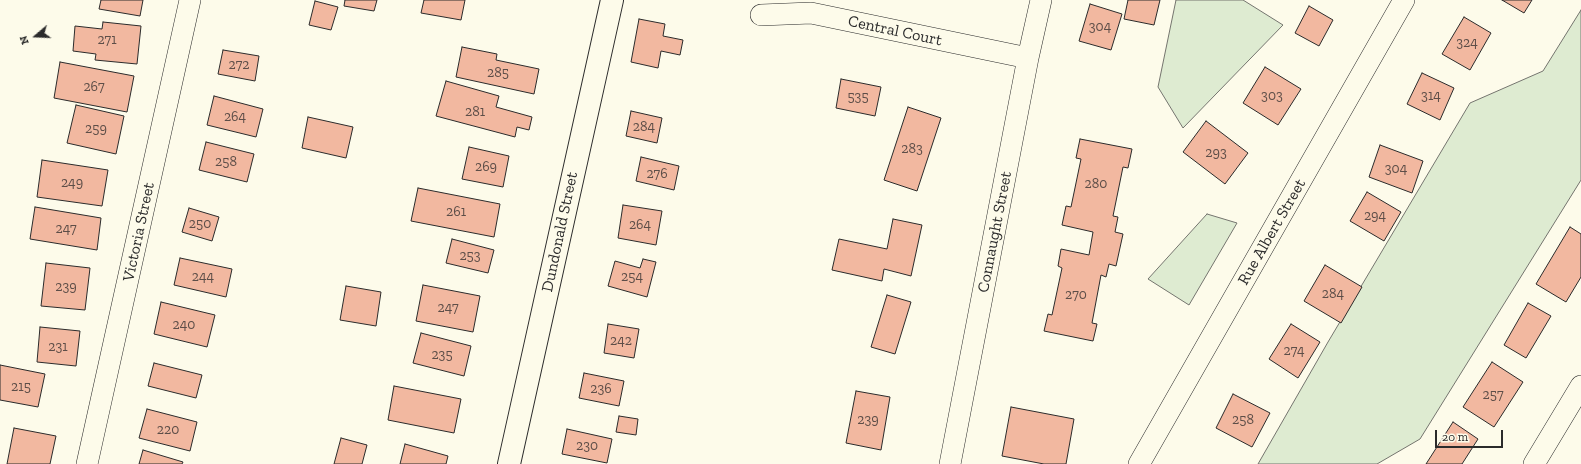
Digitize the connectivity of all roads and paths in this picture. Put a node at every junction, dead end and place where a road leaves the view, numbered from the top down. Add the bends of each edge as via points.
1 (190, 0) edge
2 (612, 0) edge
3 (1041, 0) edge
4 (1404, 0) edge
5 (761, 15) dead end
6 (1028, 58) junction
7 (1581, 386) edge
8 (87, 464) edge
9 (509, 464) edge
10 (950, 464) edge
11 (1139, 464) edge
12 (1534, 464) edge

1 - 8 street, Victoria Street
2 - 9 street, Dundonald Street
3 - 6 street, Connaught Street
4 - 11 street, Rue Albert Street
5 - 6 street, Central Court via 811,13
6 - 10 street, Connaught Street
7 - 12 street

